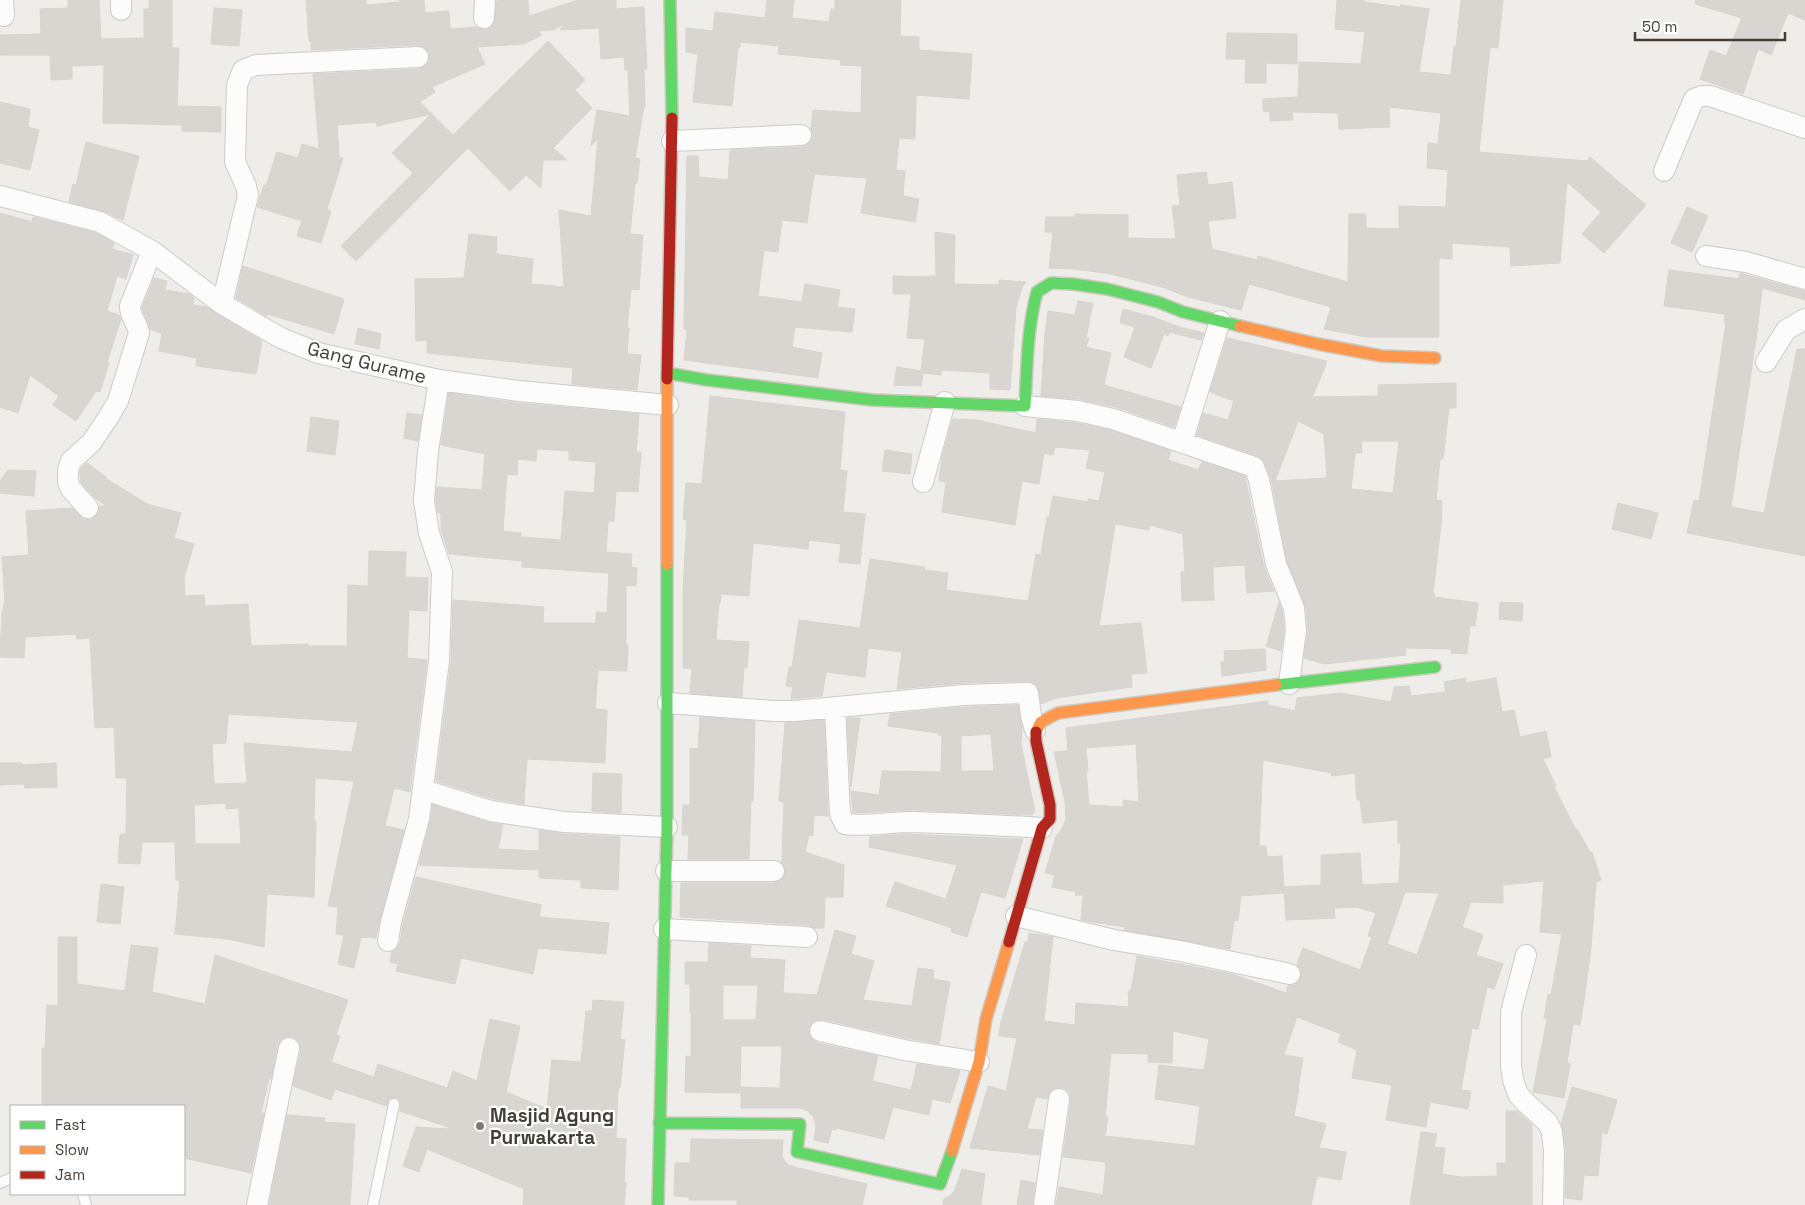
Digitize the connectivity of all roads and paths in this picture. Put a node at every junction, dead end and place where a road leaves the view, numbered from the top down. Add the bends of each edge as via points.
1 (670, 0) edge
2 (418, 57) dead end
3 (1805, 128) edge
4 (801, 135) dead end
5 (672, 142) junction
6 (1664, 171) dead end
7 (0, 196) edge
8 (152, 251) junction
9 (1706, 256) dead end
10 (1805, 279) edge
11 (222, 304) junction
12 (1805, 319) edge
13 (1220, 321) junction
14 (1435, 358) dead end
15 (1766, 362) dead end
16 (667, 373) junction
17 (439, 380) junction
18 (944, 402) junction
19 (668, 405) junction
20 (1025, 406) junction
21 (1182, 442) junction
22 (924, 482) dead end
23 (88, 508) dead end
24 (1435, 667) dead end
25 (1289, 684) junction
26 (668, 703) junction
27 (835, 708) junction
28 (1035, 730) junction
29 (424, 790) junction
30 (667, 827) junction
31 (1042, 828) junction
32 (666, 871) junction
33 (774, 872) dead end
34 (1016, 916) junction
35 (664, 929) junction
36 (808, 936) dead end
37 (388, 942) dead end
38 (1526, 955) dead end
39 (1290, 974) dead end
40 (820, 1031) dead end
41 (289, 1048) dead end
42 (979, 1062) junction
43 (1059, 1099) dead end
44 (394, 1104) dead end
45 (660, 1123) junction
46 (257, 1205) edge
47 (373, 1205) edge
48 (658, 1205) edge
49 (1044, 1205) edge
50 (1553, 1205) edge

1 - 5 street
2 - 11 street via 256,64 243,70 237,85 235,162 248,196
3 - 6 street via 1702,96 1694,99
4 - 5 street
5 - 16 street
7 - 8 street, Gang Gurame via 100,222
8 - 11 street, Gang Gurame
8 - 23 street via 130,306 139,333 118,401 91,443 71,461 68,470 71,489
9 - 10 street via 1746,262
11 - 17 street, Gang Gurame via 281,338 318,353
12 - 15 street via 1786,330
13 - 14 street via 1382,356
13 - 20 street via 1107,289 1051,283 1037,292 1032,310
13 - 21 street
16 - 18 street via 872,400
16 - 19 street
17 - 19 street, Gang Gurame
17 - 29 street via 424,501 429,533 442,572 439,662
18 - 20 street
18 - 22 street
19 - 26 street
20 - 21 street via 1113,418
21 - 25 street via 1254,467 1276,564 1294,608 1296,630
24 - 25 street
25 - 28 street via 1058,712 1041,721
26 - 27 street via 774,711
26 - 30 street
27 - 28 street via 964,695 1028,693
27 - 31 street via 840,814 845,824 958,823
28 - 31 street via 1050,805 1050,819
29 - 30 street via 490,811 564,822
29 - 37 street
30 - 32 street
31 - 34 street
32 - 33 street
32 - 35 street
34 - 39 street via 1114,940 1180,950
34 - 42 street via 986,1019
35 - 36 street
35 - 45 street
38 - 50 street via 1511,1012 1511,1066 1518,1094 1548,1123 1552,1132
40 - 42 street via 904,1050
41 - 46 street
42 - 45 street via 940,1184 797,1152 800,1124
43 - 49 street
44 - 47 lane
45 - 48 street

